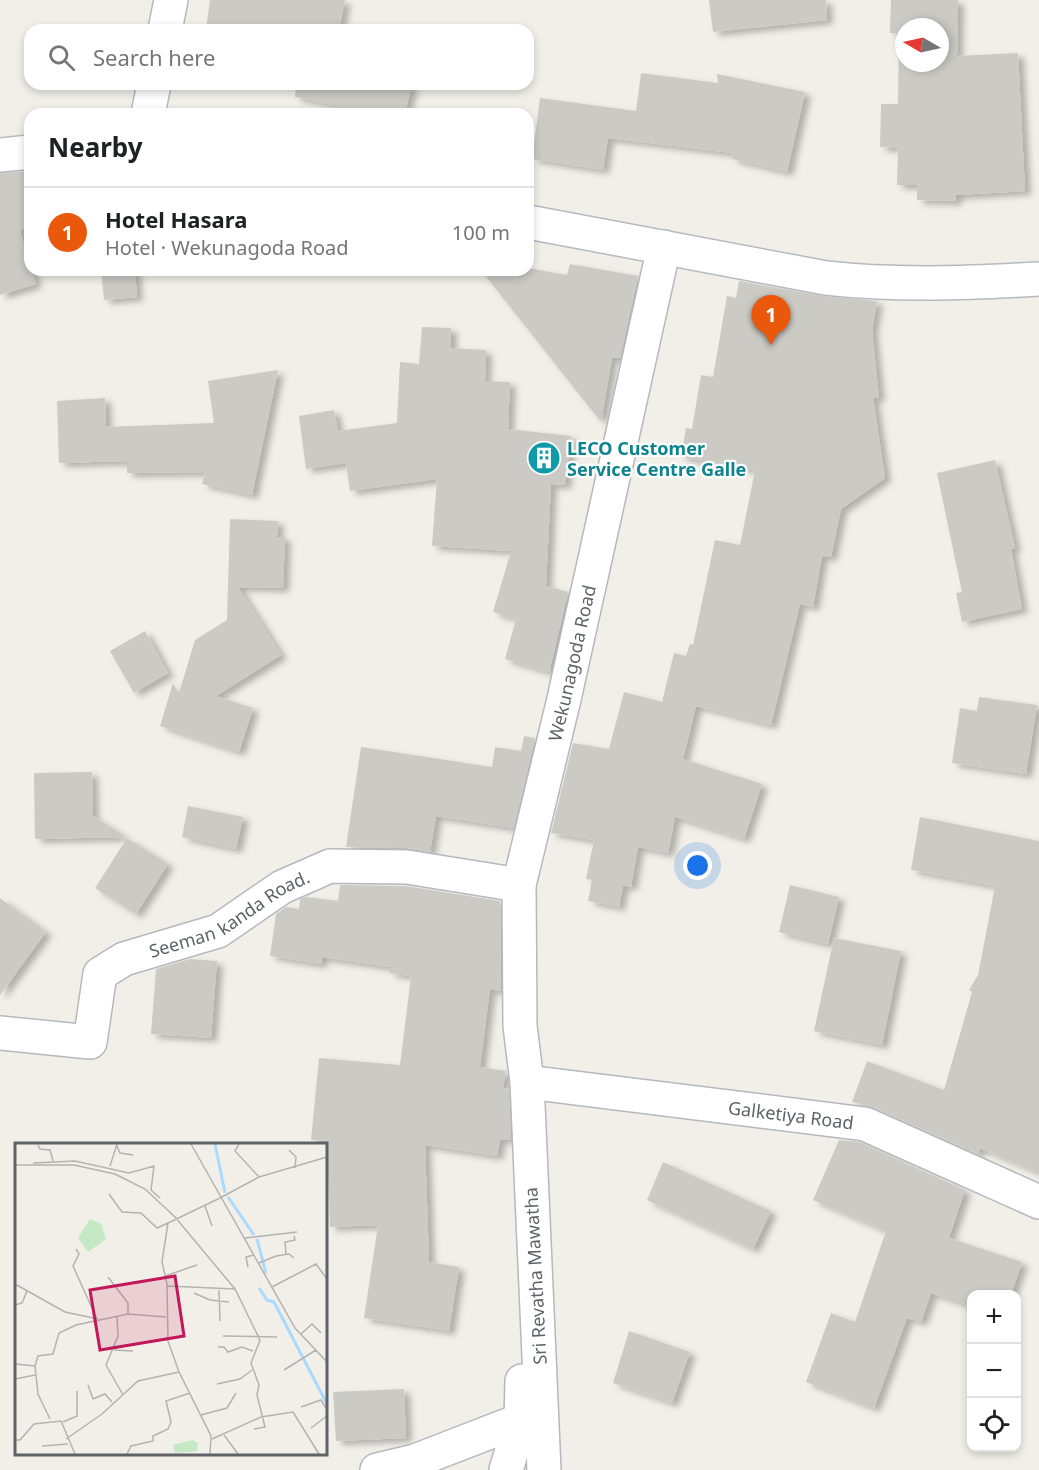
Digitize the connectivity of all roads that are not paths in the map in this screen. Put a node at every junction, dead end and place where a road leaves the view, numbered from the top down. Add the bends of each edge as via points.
1 (171, 0) edge
2 (166, 24) edge
3 (153, 90) edge
4 (149, 108) edge
5 (24, 153) edge
6 (0, 155) edge
7 (534, 223) edge
8 (664, 247) junction
9 (1039, 279) edge
10 (519, 885) junction
11 (0, 1033) edge
12 (527, 1082) junction
13 (530, 1143) junction
14 (1039, 1202) edge
15 (521, 1420) junction
16 (377, 1470) edge
17 (506, 1470) edge
18 (544, 1470) edge

1 - 2 street
3 - 4 street
5 - 6 street
7 - 8 street
8 - 9 street via 868,283
8 - 10 street, Wekunagoda Road
10 - 11 street, Seeman kanda Road. via 407,867 330,866 282,886 218,931 124,960 100,974 90,1042
10 - 12 street, Wekunagoda Road via 520,1026
12 - 13 street, Sri Revatha Mawatha
12 - 14 street, Galketiya Road via 865,1124
13 - 15 street
13 - 18 street, Sri Revatha Mawatha
15 - 16 street via 415,1461
15 - 17 street

